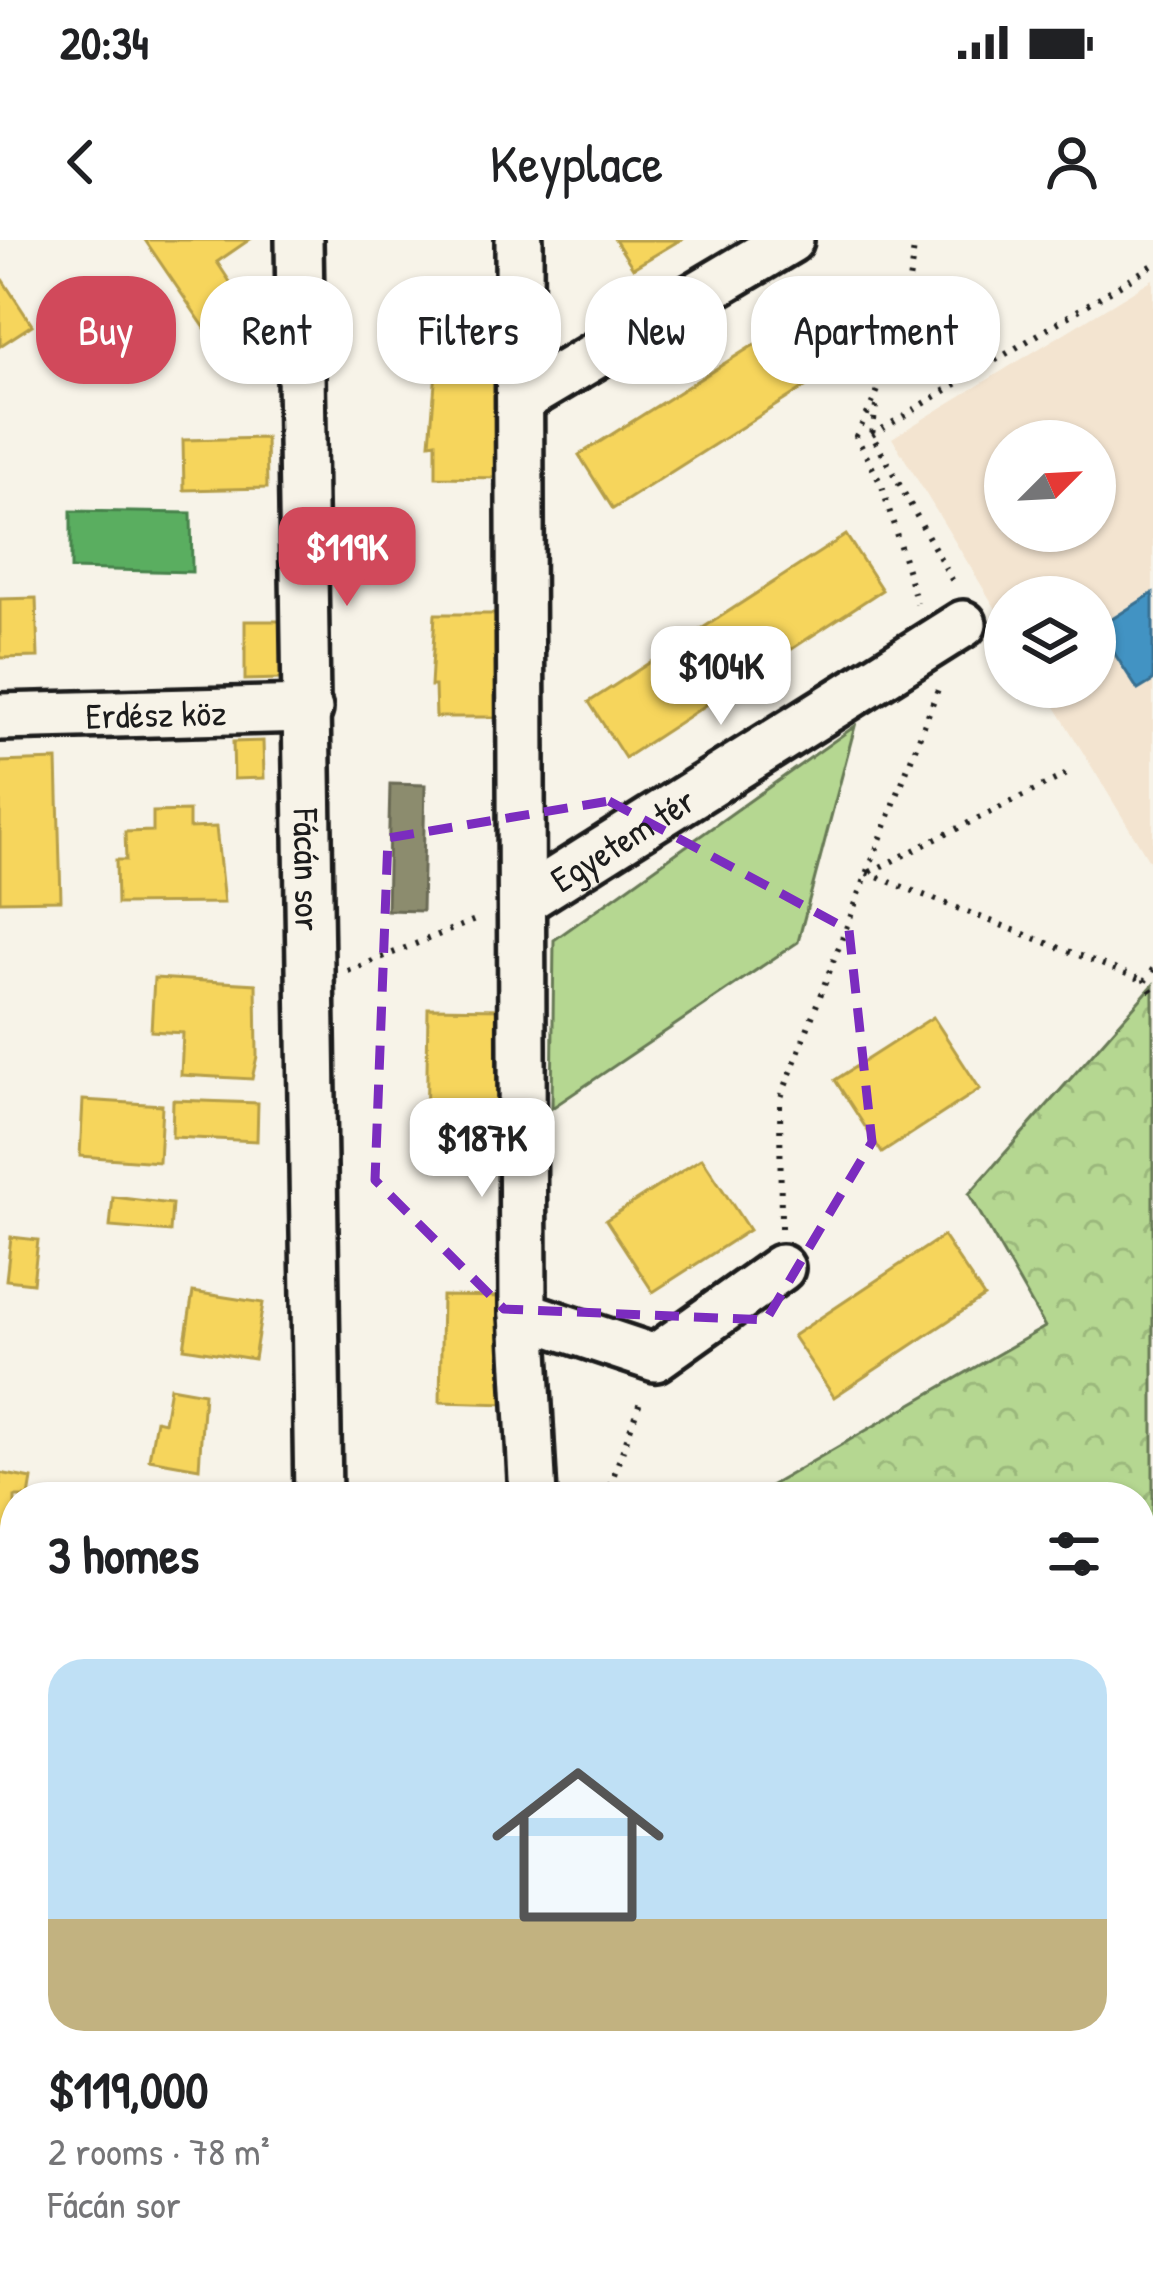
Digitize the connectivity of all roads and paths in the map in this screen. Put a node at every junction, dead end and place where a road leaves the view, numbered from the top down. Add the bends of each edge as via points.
1 (299, 240) edge
2 (519, 240) edge
3 (790, 240) edge
4 (915, 240) edge
5 (1153, 265) edge
6 (877, 397) junction
7 (522, 398) junction
8 (872, 435) junction
9 (963, 611) joint
10 (928, 669) junction
11 (309, 709) junction
12 (0, 716) edge
13 (1069, 772) dead end
14 (867, 873) junction
15 (523, 901) junction
16 (1153, 969) edge
17 (347, 971) dead end
18 (1145, 982) junction
19 (1153, 992) edge
20 (781, 1268) joint
21 (523, 1314) junction
22 (655, 1358) junction
23 (318, 1482) edge
24 (531, 1482) edge
25 (612, 1482) edge

1 - 11 street, Fácán sor
2 - 7 street, Egyetem tér
3 - 7 street
4 - 6 path via 907,311
5 - 8 path
6 - 8 path
6 - 10 path via 856,436 917,592
7 - 15 street, Egyetem tér
8 - 9 path
9 - 10 street, Egyetem tér
10 - 14 path
10 - 15 street, Egyetem tér
11 - 12 street, Erdész köz
11 - 23 street, Fácán sor
13 - 14 path
14 - 18 path
14 - 20 path via 780,1100
15 - 17 path
15 - 21 street, Egyetem tér
16 - 18 path
18 - 19 path
20 - 22 street
21 - 22 street
21 - 24 street, Egyetem tér
22 - 25 path

